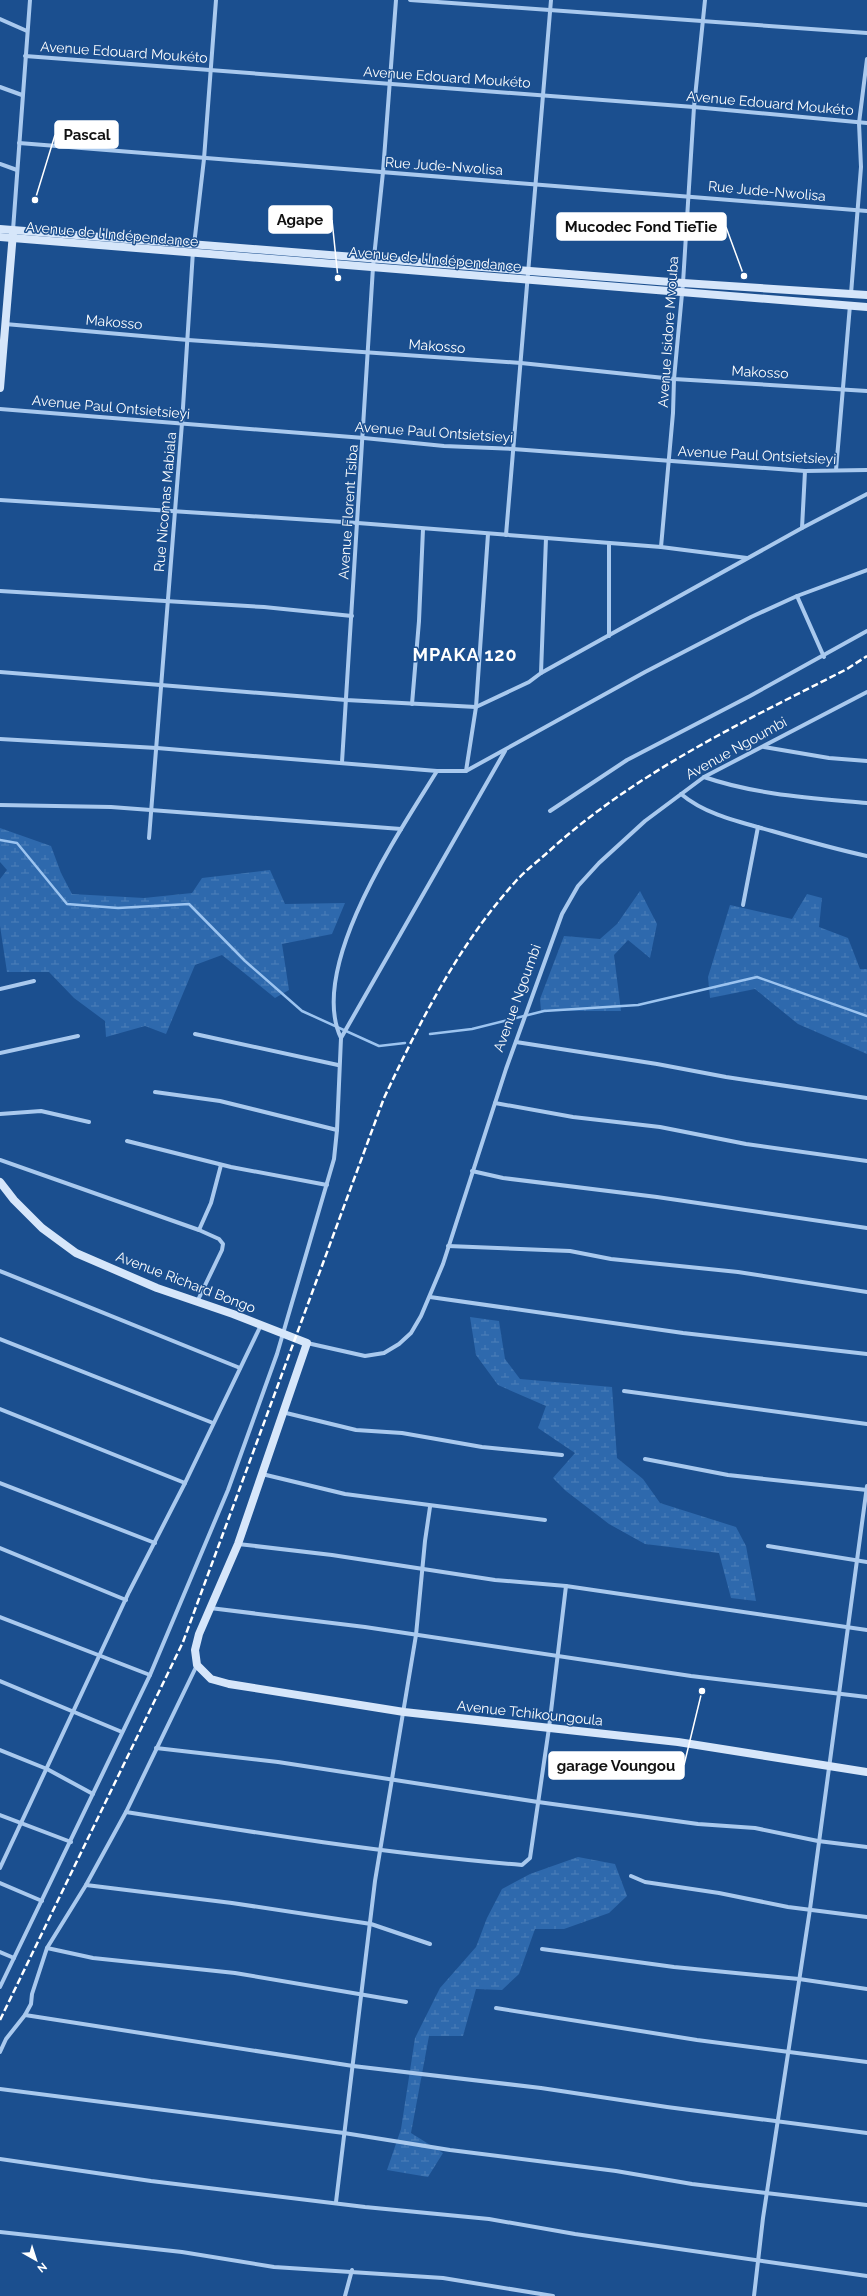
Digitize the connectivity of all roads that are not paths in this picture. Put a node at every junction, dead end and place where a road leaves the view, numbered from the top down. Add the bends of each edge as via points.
1 (30, 0) edge
2 (216, 0) edge
3 (396, 0) edge
4 (410, 0) edge
5 (551, 0) edge
6 (705, 0) edge
7 (550, 10) junction
8 (0, 19) edge
9 (703, 20) junction
10 (28, 31) junction
11 (867, 33) edge
12 (25, 56) junction
13 (867, 59) edge
14 (209, 70) junction
15 (389, 84) junction
16 (0, 87) edge
17 (22, 95) junction
18 (543, 96) junction
19 (694, 107) junction
20 (859, 123) junction
21 (867, 123) edge
22 (19, 143) junction
23 (204, 159) junction
24 (0, 164) edge
25 (17, 170) junction
26 (383, 172) junction
27 (536, 184) junction
28 (688, 195) junction
29 (858, 210) junction
30 (867, 211) edge
31 (0, 229) edge
32 (13, 234) junction
33 (0, 237) edge
34 (194, 244) junction
35 (193, 254) junction
36 (374, 258) junction
37 (373, 267) junction
38 (528, 270) junction
39 (526, 280) junction
40 (684, 283) junction
41 (681, 292) junction
42 (851, 294) junction
43 (867, 295) edge
44 (850, 305) junction
45 (867, 307) edge
46 (5, 324) junction
47 (188, 340) junction
48 (369, 353) junction
49 (1, 363) edge
50 (521, 363) junction
51 (674, 379) junction
52 (0, 388) edge
53 (844, 389) junction
54 (867, 391) edge
55 (0, 409) edge
56 (182, 423) junction
57 (364, 438) junction
58 (513, 449) junction
59 (669, 461) junction
60 (836, 470) junction
61 (867, 470) edge
62 (805, 471) junction
63 (867, 494) edge
64 (0, 500) edge
65 (174, 510) junction
66 (358, 523) junction
67 (802, 528) junction
68 (423, 529) junction
69 (488, 534) junction
70 (506, 535) junction
71 (546, 538) junction
72 (609, 543) junction
73 (661, 547) junction
74 (748, 558) junction
75 (867, 570) edge
76 (0, 591) edge
77 (797, 596) junction
78 (168, 601) junction
79 (352, 616) junction
80 (867, 631) edge
81 (609, 636) junction
82 (824, 657) junction
83 (0, 672) edge
84 (540, 673) junction
85 (161, 686) junction
86 (867, 692) edge
87 (861, 695) junction
88 (867, 696) edge
89 (346, 700) junction
90 (412, 704) junction
91 (476, 707) junction
92 (0, 739) edge
93 (764, 747) junction
94 (157, 748) junction
95 (505, 751) junction
96 (867, 760) edge
97 (342, 762) junction
98 (437, 771) junction
99 (466, 771) junction
100 (704, 777) junction
101 (681, 794) junction
102 (867, 803) edge
103 (0, 805) edge
104 (151, 811) junction
105 (550, 811) dead end
106 (758, 827) junction
107 (401, 828) junction
108 (149, 838) dead end
109 (867, 856) edge
110 (743, 905) dead end
111 (34, 981) dead end
112 (0, 989) edge
113 (195, 1034) dead end
114 (78, 1036) dead end
115 (341, 1038) junction
116 (516, 1042) junction
117 (0, 1053) edge
118 (338, 1065) junction
119 (155, 1092) dead end
120 (867, 1098) edge
121 (495, 1103) junction
122 (0, 1114) edge
123 (89, 1122) dead end
124 (337, 1130) junction
125 (127, 1141) dead end
126 (0, 1160) edge
127 (867, 1161) edge
128 (221, 1165) junction
129 (472, 1171) junction
130 (0, 1182) edge
131 (327, 1185) junction
132 (867, 1228) edge
133 (199, 1230) junction
134 (448, 1246) junction
135 (0, 1271) edge
136 (867, 1292) edge
137 (430, 1297) junction
138 (197, 1303) junction
139 (261, 1324) junction
140 (283, 1333) junction
141 (296, 1337) joint
142 (0, 1339) edge
143 (307, 1343) junction
144 (867, 1354) edge
145 (240, 1368) junction
146 (624, 1391) dead end
147 (0, 1409) edge
148 (282, 1412) junction
149 (214, 1423) junction
150 (867, 1424) edge
151 (562, 1455) dead end
152 (645, 1459) dead end
153 (262, 1474) junction
154 (0, 1483) edge
155 (185, 1483) junction
156 (867, 1486) edge
157 (867, 1490) edge
158 (430, 1507) junction
159 (546, 1520) dead end
160 (155, 1543) junction
161 (238, 1544) junction
162 (768, 1546) dead end
163 (0, 1548) edge
164 (857, 1560) junction
165 (867, 1562) edge
166 (422, 1570) junction
167 (566, 1586) junction
168 (126, 1600) junction
169 (210, 1608) junction
170 (0, 1617) edge
171 (848, 1628) junction
172 (867, 1630) edge
173 (416, 1635) junction
174 (100, 1654) junction
175 (558, 1655) junction
176 (197, 1665) junction
177 (150, 1675) junction
178 (0, 1681) edge
179 (839, 1693) junction
180 (867, 1697) edge
181 (73, 1710) junction
182 (404, 1712) junction
183 (550, 1728) junction
184 (122, 1732) junction
185 (156, 1748) junction
186 (0, 1750) edge
187 (829, 1766) junction
188 (47, 1769) junction
189 (867, 1772) edge
190 (393, 1779) junction
191 (94, 1794) junction
192 (538, 1802) junction
193 (126, 1812) junction
194 (0, 1815) edge
195 (21, 1823) junction
196 (818, 1841) junction
197 (71, 1842) junction
198 (867, 1847) edge
199 (380, 1849) junction
200 (0, 1868) edge
201 (630, 1876) dead end
202 (0, 1883) edge
203 (86, 1885) junction
204 (42, 1901) junction
205 (810, 1909) junction
206 (867, 1917) edge
207 (371, 1924) junction
208 (430, 1944) dead end
209 (47, 1948) junction
210 (542, 1949) dead end
211 (0, 1952) edge
212 (14, 1958) junction
213 (799, 1979) junction
214 (0, 1987) edge
215 (867, 1989) edge
216 (362, 1996) junction
217 (406, 2002) dead end
218 (496, 2008) dead end
219 (25, 2015) junction
220 (0, 2052) edge
221 (788, 2052) junction
222 (867, 2062) edge
223 (353, 2066) junction
224 (0, 2089) edge
225 (778, 2123) junction
226 (344, 2133) junction
227 (867, 2133) edge
228 (0, 2159) edge
229 (768, 2193) junction
230 (336, 2202) junction
231 (867, 2205) edge
232 (0, 2232) edge
233 (759, 2262) junction
234 (352, 2270) junction
235 (867, 2276) edge
236 (345, 2296) edge
237 (553, 2296) edge
238 (754, 2296) edge

1 - 10 street
2 - 14 street, Rue Nicomas Mabiala
3 - 15 street, Avenue Florent Tsiba
4 - 7 street
5 - 7 street
6 - 9 street, Avenue Isidore Mvouba
7 - 9 street
7 - 18 street
8 - 10 street
9 - 11 street
9 - 19 street, Avenue Isidore Mvouba
10 - 12 street
12 - 14 street, Avenue Edouard Moukéto
12 - 17 street
13 - 20 street
14 - 15 street, Avenue Edouard Moukéto
14 - 23 street, Rue Nicomas Mabiala
15 - 18 street, Avenue Edouard Moukéto
15 - 26 street, Avenue Florent Tsiba
16 - 17 street
17 - 22 street
18 - 19 street, Avenue Edouard Moukéto
18 - 27 street
19 - 20 street, Avenue Edouard Moukéto
19 - 28 street, Avenue Isidore Mvouba
20 - 21 street, Avenue Edouard Moukéto
20 - 29 street via 861,167
22 - 23 street, Rue Jude-Nwolisa
22 - 25 street
23 - 26 street, Rue Jude-Nwolisa
23 - 34 street, Rue Nicomas Mabiala
24 - 25 street
25 - 32 street
26 - 27 street, Rue Jude-Nwolisa
26 - 36 street, Avenue Florent Tsiba
27 - 28 street, Rue Jude-Nwolisa
27 - 38 street
28 - 29 street, Rue Jude-Nwolisa
28 - 40 street, Avenue Isidore Mvouba
29 - 30 street, Rue Jude-Nwolisa
29 - 42 street
31 - 32 street, Avenue de l'Indépendance
32 - 33 street, Avenue de l'Indépendance
32 - 34 street, Avenue de l'Indépendance
32 - 35 street, Avenue de l'Indépendance
32 - 46 street
34 - 35 street, Rue Nicomas Mabiala
34 - 36 street, Avenue de l'Indépendance
35 - 37 street, Avenue de l'Indépendance
35 - 47 street, Rue Nicomas Mabiala
36 - 37 street, Avenue Florent Tsiba
36 - 38 street, Avenue de l'Indépendance
37 - 39 street, Avenue de l'Indépendance
37 - 48 street, Avenue Florent Tsiba
38 - 39 street
38 - 40 street, Avenue de l'Indépendance
39 - 41 street, Avenue de l'Indépendance
39 - 50 street
40 - 41 street, Avenue Isidore Mvouba
40 - 42 street, Avenue de l'Indépendance
41 - 44 street, Avenue de l'Indépendance
41 - 51 street, Avenue Isidore Mvouba
42 - 43 street, Avenue de l'Indépendance
44 - 45 street, Avenue de l'Indépendance
44 - 53 street
46 - 47 street, Makosso
46 - 49 street
47 - 48 street, Makosso
47 - 56 street, Rue Nicomas Mabiala
48 - 50 street, Makosso
48 - 57 street, Avenue Florent Tsiba
49 - 52 street
50 - 51 street, Makosso
50 - 58 street
51 - 53 street, Makosso
51 - 59 street, Avenue Isidore Mvouba
53 - 54 street, Makosso
53 - 60 street
55 - 56 street, Avenue Paul Ontsietsieyi
56 - 57 street, Avenue Paul Ontsietsieyi
56 - 65 street, Rue Nicomas Mabiala
57 - 58 street, Avenue Paul Ontsietsieyi via 444,446
57 - 66 street, Avenue Florent Tsiba
58 - 59 street, Avenue Paul Ontsietsieyi
58 - 70 street
59 - 62 street, Avenue Paul Ontsietsieyi
59 - 73 street, Avenue Isidore Mvouba
60 - 61 street, Avenue Paul Ontsietsieyi
60 - 62 street, Avenue Paul Ontsietsieyi
62 - 67 street
63 - 67 street
64 - 65 street
65 - 66 street
65 - 78 street, Rue Nicomas Mabiala
66 - 68 street
66 - 79 street, Avenue Florent Tsiba
67 - 74 street
68 - 69 street
68 - 90 street
69 - 70 street
69 - 91 street
70 - 71 street
71 - 72 street
71 - 84 street
72 - 73 street
72 - 81 street
73 - 74 street
74 - 81 street
75 - 77 street
76 - 78 street
77 - 82 street
77 - 95 street via 645,672
78 - 79 street
78 - 85 street, Rue Nicomas Mabiala
79 - 89 street, Avenue Florent Tsiba
80 - 82 street
81 - 84 street
82 - 105 street via 627,760
83 - 85 street
84 - 91 street via 530,682
85 - 89 street
85 - 94 street, Rue Nicomas Mabiala
86 - 87 street, Avenue Ngoumbi
87 - 88 street
87 - 93 street, Avenue Ngoumbi
89 - 90 street
89 - 97 street, Avenue Florent Tsiba
90 - 91 street
91 - 99 street
92 - 94 street
93 - 96 street via 828,758
93 - 100 street, Avenue Ngoumbi
94 - 97 street via 285,760
94 - 104 street, Rue Nicomas Mabiala
95 - 99 street
95 - 115 street
97 - 98 street
98 - 99 street
98 - 107 street
100 - 101 street, Avenue Ngoumbi
100 - 102 street via 726,784 778,793
101 - 106 street via 694,805
101 - 116 street, Avenue Ngoumbi via 645,821 578,886 562,914
103 - 104 street via 111,807
104 - 107 street
104 - 108 street, Rue Nicomas Mabiala
106 - 109 street via 828,848
106 - 110 street
107 - 115 street via 370,886 341,953 333,1014 334,1025
111 - 112 street
113 - 118 street
114 - 117 street
115 - 118 street
116 - 120 street
116 - 121 street, Avenue Ngoumbi
118 - 124 street
119 - 124 street via 220,1101
121 - 127 street
121 - 129 street, Avenue Ngoumbi
122 - 123 street via 41,1111
124 - 131 street via 334,1159
125 - 128 street
126 - 133 street
128 - 131 street
128 - 133 street via 211,1203
129 - 132 street via 503,1178 649,1196
129 - 134 street, Avenue Ngoumbi
130 - 138 street, Avenue Richard Bongo via 42,1228 76,1252
131 - 140 street
133 - 138 street via 219,1239 223,1244
134 - 136 street via 570,1251 611,1259 738,1272
134 - 137 street, Avenue Ngoumbi
135 - 145 street
137 - 143 street, Avenue Ngoumbi via 411,1332 400,1344 384,1353 359,1356
137 - 144 street via 683,1333
138 - 139 street, Avenue Richard Bongo
139 - 140 street, Avenue Richard Bongo
139 - 145 street
140 - 141 street, Avenue Richard Bongo
140 - 177 street via 228,1490
141 - 143 street, Avenue Ngoumbi
142 - 149 street
143 - 148 street
145 - 149 street
146 - 150 street
147 - 155 street
148 - 151 street via 356,1430 402,1433
148 - 153 street
149 - 155 street
152 - 157 street via 728,1475
153 - 158 street via 345,1494
153 - 161 street
154 - 160 street
155 - 160 street
156 - 157 street
157 - 164 street
158 - 159 street
158 - 166 street
160 - 168 street
161 - 166 street via 332,1554
161 - 169 street
162 - 164 street
163 - 168 street
164 - 165 street
164 - 171 street
166 - 167 street
166 - 173 street
167 - 171 street
167 - 175 street
168 - 174 street
169 - 173 street via 261,1612
169 - 176 street via 199,1634
170 - 174 street
171 - 172 street
171 - 179 street
173 - 175 street
173 - 182 street
174 - 177 street
174 - 181 street
175 - 179 street via 691,1676
175 - 183 street
176 - 182 street, Avenue Tchikoungoula via 211,1679 229,1684
176 - 185 street
177 - 184 street
178 - 181 street
179 - 180 street
179 - 187 street
181 - 184 street
181 - 188 street
182 - 183 street, Avenue Tchikoungoula
182 - 190 street
183 - 187 street, Avenue Tchikoungoula via 678,1742
183 - 192 street
184 - 191 street
185 - 190 street
185 - 193 street
186 - 188 street
187 - 189 street, Avenue Tchikoungoula
187 - 196 street
188 - 191 street
188 - 195 street
190 - 192 street
190 - 199 street
191 - 197 street
192 - 196 street via 698,1824 755,1828
192 - 199 street via 530,1858 522,1865 448,1859
193 - 199 street
193 - 203 street
194 - 195 street
195 - 197 street
195 - 200 street
196 - 198 street
196 - 205 street
197 - 204 street
199 - 207 street
201 - 205 street via 645,1882
202 - 204 street
203 - 207 street
203 - 209 street
204 - 212 street
205 - 206 street
205 - 213 street
207 - 208 street
207 - 216 street
209 - 216 street via 93,1958 235,1972
209 - 219 street via 31,2004
210 - 213 street via 674,1967
211 - 212 street
212 - 214 street
213 - 215 street
213 - 221 street
216 - 217 street
216 - 223 street
218 - 221 street
219 - 220 street via 6,2039
219 - 223 street
221 - 222 street
221 - 225 street
223 - 225 street via 541,2088
223 - 226 street
224 - 226 street
225 - 227 street
225 - 229 street
226 - 229 street
226 - 230 street
228 - 230 street via 150,2181
229 - 231 street
229 - 233 street
230 - 233 street via 489,2219
232 - 234 street via 182,2252 274,2267
233 - 235 street
233 - 238 street
234 - 236 street
234 - 237 street via 443,2278

